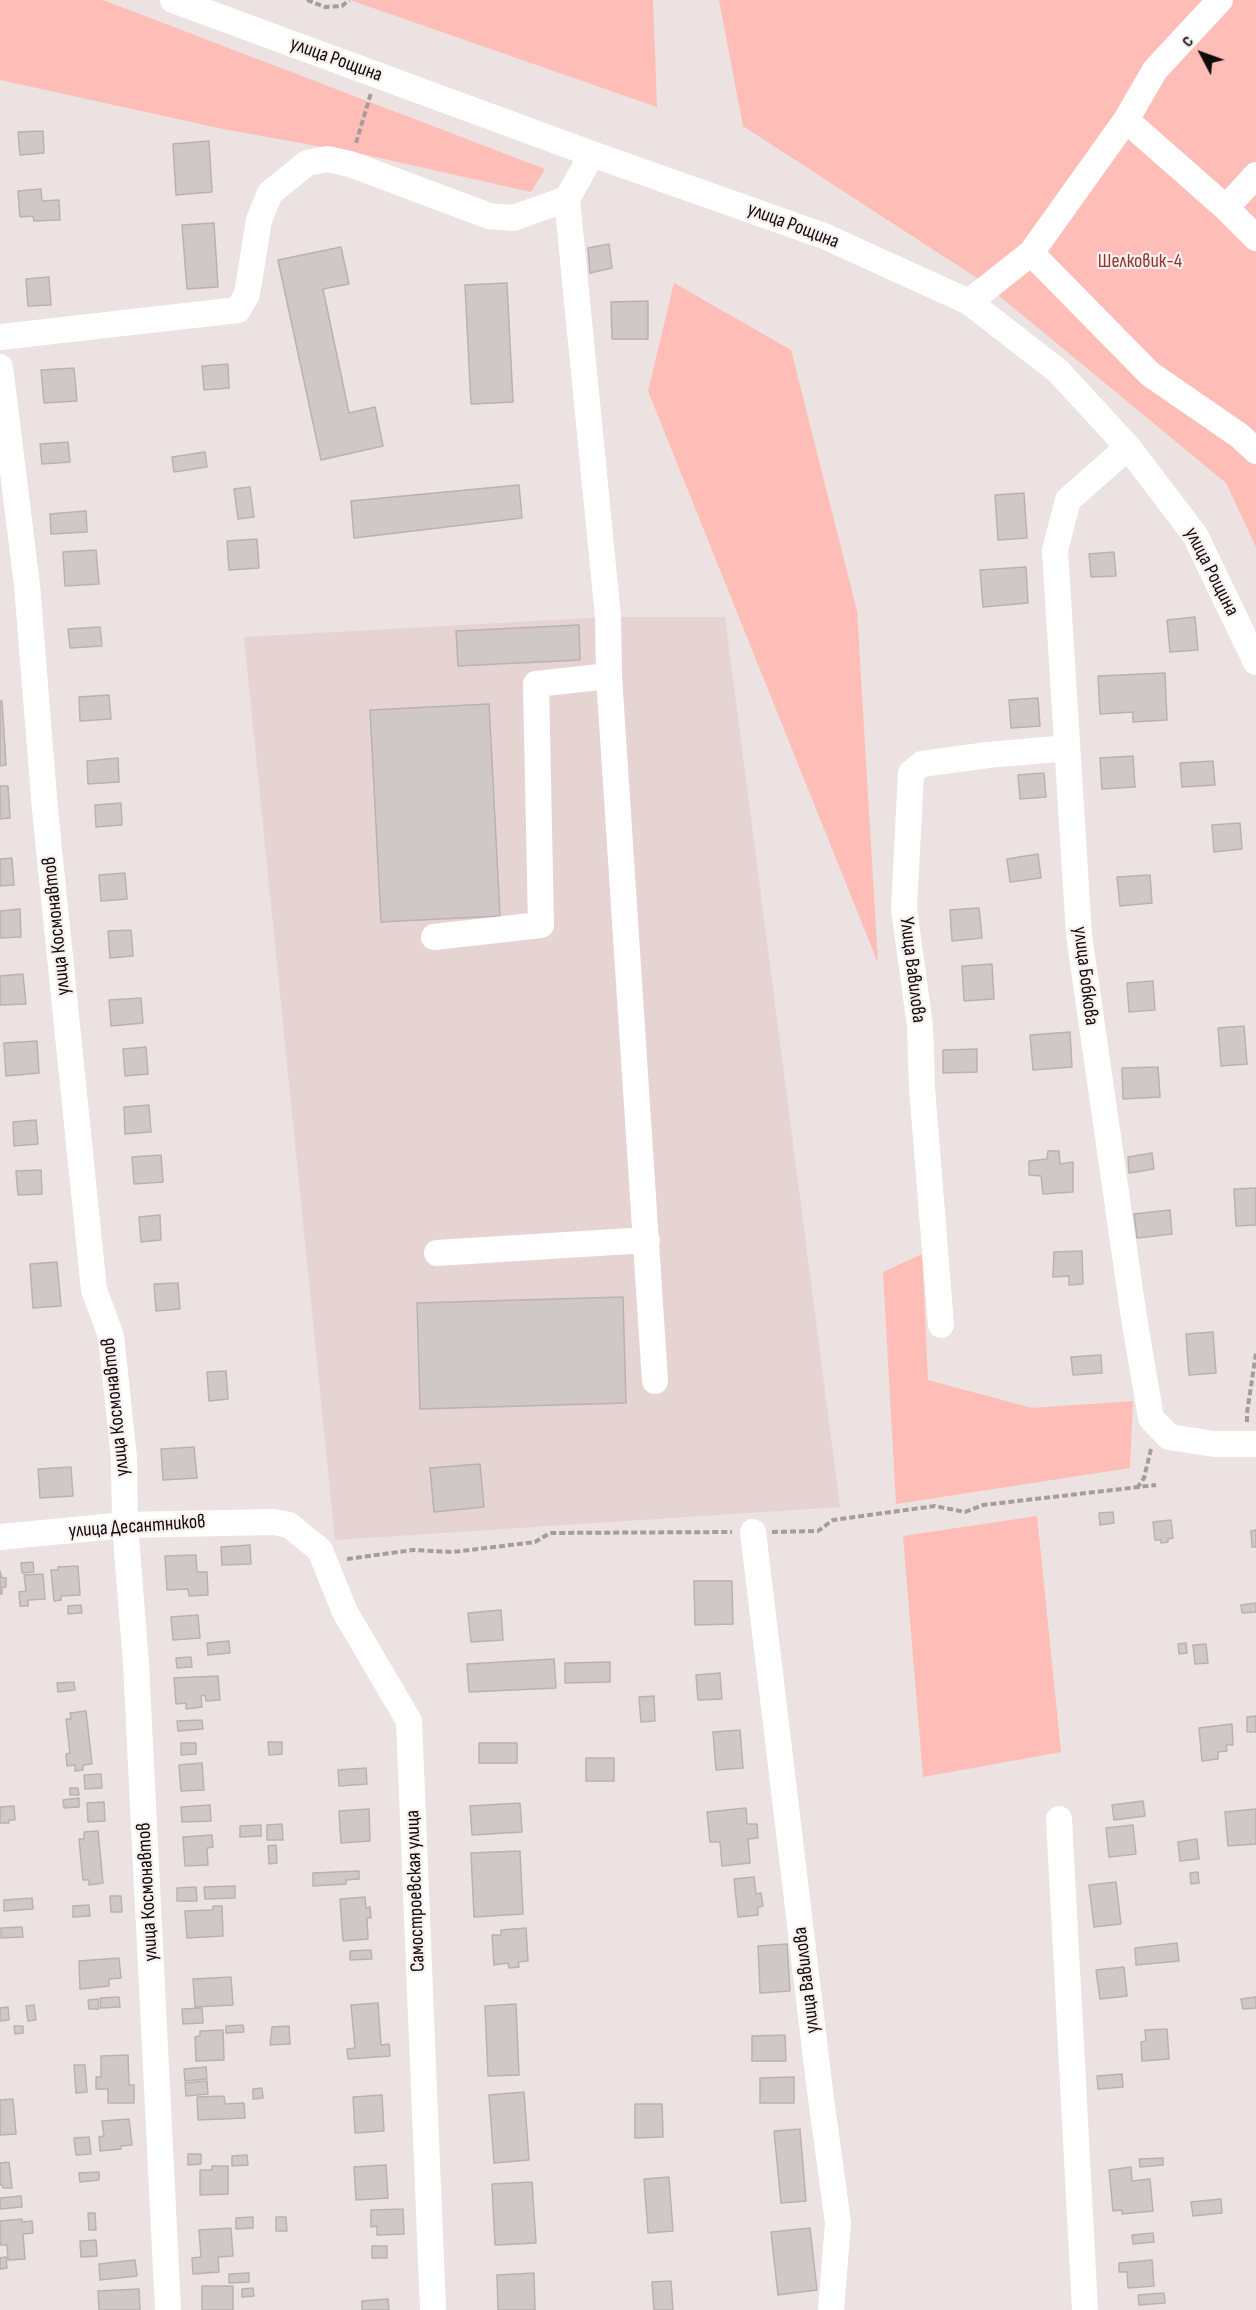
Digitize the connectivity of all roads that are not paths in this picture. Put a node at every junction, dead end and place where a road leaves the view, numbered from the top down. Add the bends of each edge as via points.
1 (173, 0) edge
2 (1220, 0) edge
3 (1126, 120) junction
4 (592, 154) junction
5 (1256, 175) edge
6 (567, 199) junction
7 (1226, 208) junction
8 (1256, 238) edge
9 (1031, 253) junction
10 (969, 302) junction
11 (0, 337) edge
12 (0, 367) edge
13 (1128, 447) junction
14 (1256, 451) edge
15 (1256, 662) edge
16 (609, 676) junction
17 (1067, 748) junction
18 (434, 937) dead end
19 (647, 1240) junction
20 (437, 1253) dead end
21 (941, 1325) dead end
22 (655, 1381) dead end
23 (1252, 1444) edge
24 (274, 1522) joint
25 (125, 1525) junction
26 (753, 1532) dead end
27 (0, 1538) edge
28 (1059, 1819) dead end
29 (168, 2310) edge
30 (433, 2310) edge
31 (831, 2310) edge
32 (1085, 2310) edge

1 - 4 street, улица Рощина
2 - 3 street via 1155,70
3 - 7 street
3 - 9 street
4 - 6 street
4 - 10 street, улица Рощина via 824,236
5 - 7 street
6 - 11 street via 513,218 489,216 350,164 327,159 307,163 270,194 259,220 247,294 238,310
6 - 16 street via 608,617
7 - 8 street
9 - 10 street
9 - 14 street via 1150,374
10 - 13 street, улица Рощина via 1058,371
12 - 25 street, улица Космонавтов via 27,585 45,810 94,1290 111,1336 114,1359 124,1458
13 - 15 street, улица Рощина via 1195,535
13 - 17 street, улица Бобкова via 1068,500 1055,550
16 - 18 street via 536,684 540,925
16 - 19 street
17 - 21 street, Улица Вавилова via 922,764 911,773 904,909 920,1026
17 - 23 street, улица Бобкова via 1079,935 1151,1418 1169,1437 1214,1444
19 - 20 street
19 - 22 street
24 - 25 street, улица Десантников
24 - 30 street, Самостроевская улица via 289,1525 320,1550 345,1612 409,1720
25 - 27 street, улица Десантников
25 - 29 street, улица Космонавтов via 137,1675
26 - 31 street, улица Вавилова via 838,2223
28 - 32 street

